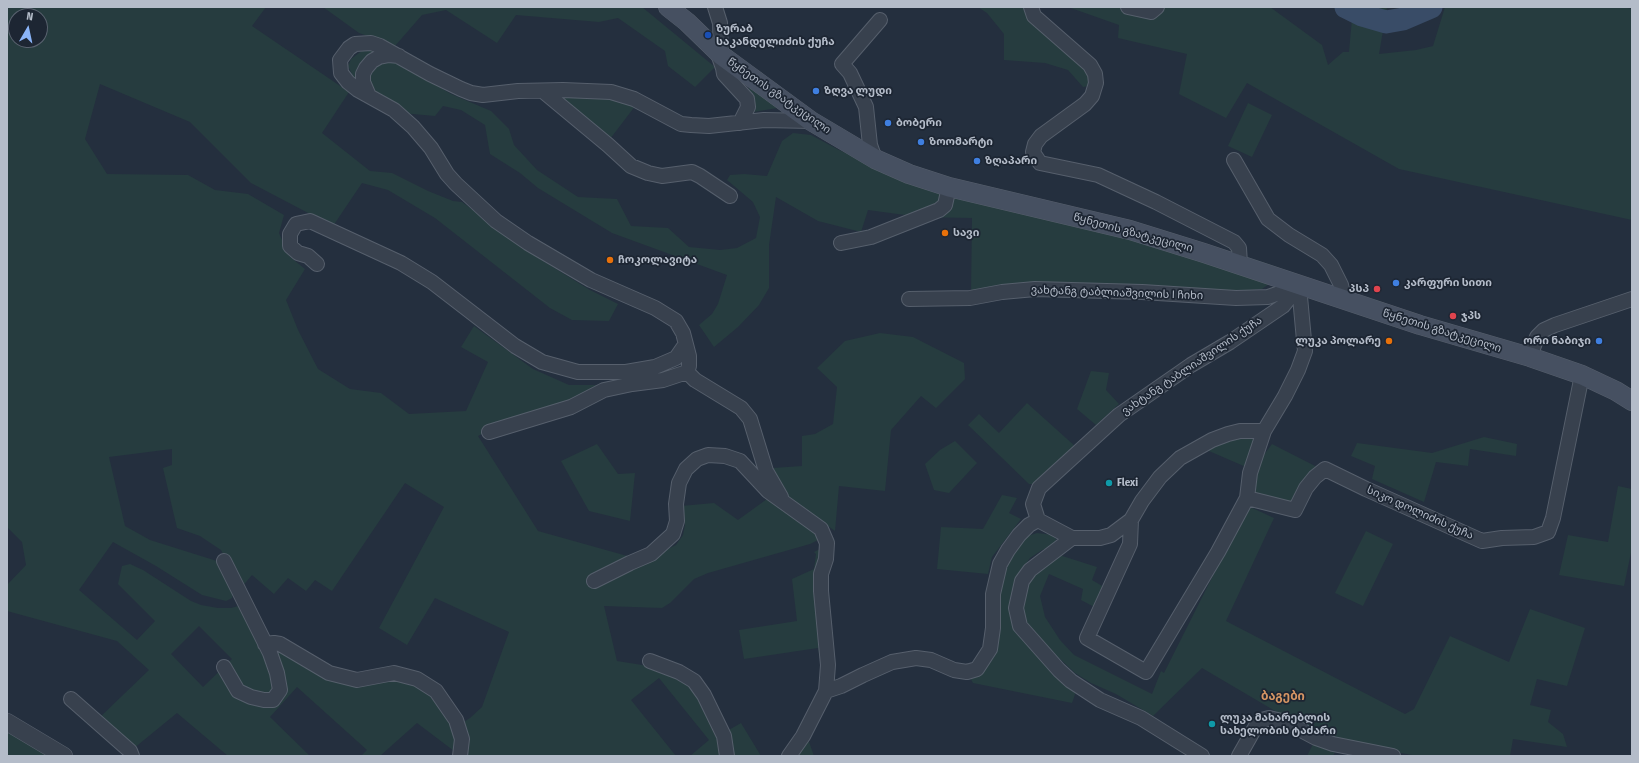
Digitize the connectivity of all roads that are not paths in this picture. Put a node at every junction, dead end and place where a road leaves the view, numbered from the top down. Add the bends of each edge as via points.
1 (668, 7) edge
2 (715, 7) edge
3 (1032, 7) edge
4 (1128, 7) edge
5 (1157, 7) edge
6 (880, 20) dead end
7 (719, 53) junction
8 (399, 56) junction
9 (543, 91) junction
10 (369, 96) junction
11 (811, 121) junction
12 (740, 123) junction
13 (876, 159) junction
14 (1234, 160) dead end
15 (949, 187) junction
16 (730, 196) dead end
17 (841, 243) dead end
18 (317, 264) dead end
19 (1240, 264) junction
20 (1299, 286) junction
21 (909, 299) dead end
22 (1632, 299) edge
23 (1345, 300) junction
24 (685, 345) junction
25 (1530, 357) junction
26 (687, 372) junction
27 (1582, 375) junction
28 (1632, 401) edge
29 (1264, 431) junction
30 (489, 432) dead end
31 (1246, 498) junction
32 (785, 503) junction
33 (1038, 520) junction
34 (1131, 520) junction
35 (1072, 538) junction
36 (224, 561) dead end
37 (594, 581) dead end
38 (265, 644) junction
39 (650, 661) dead end
40 (224, 666) dead end
41 (826, 691) junction
42 (71, 699) dead end
43 (7, 715) edge
44 (13, 726) edge
45 (64, 756) edge
46 (132, 756) edge
47 (460, 756) edge
48 (727, 756) edge
49 (789, 756) edge
50 (1202, 756) edge
51 (1239, 756) edge
52 (1393, 756) edge

1 - 7 main road, წყნეთის გზატკეცილი
2 - 7 street via 720,23
3 - 19 street via 1034,16 1090,65 1096,83 1092,96 1085,104 1041,136 1035,144 1033,152 1040,163 1098,175 1156,202 1234,242 1239,248
4 - 5 street via 1151,12
6 - 13 street via 842,64 850,73 866,107 870,145
7 - 11 main road, წყნეთის გზატკეცილი
7 - 12 street via 724,74 747,99 748,106
8 - 9 street via 471,93 483,95
8 - 10 street via 379,57 366,68 363,82
8 - 10 street via 371,43 355,44 344,53 340,60 341,73 348,82
9 - 12 street via 611,92 634,99 681,124 709,126
9 - 16 street via 631,166 662,176 692,172
10 - 24 street via 394,110 413,127 431,148 447,174 496,221 591,280 655,308 676,321 683,333
11 - 12 street via 764,120
11 - 13 main road, წყნეთის გზატკეცილი
13 - 15 main road, წყნეთის გზატკეცილი via 909,174
14 - 23 street via 1268,219 1289,235 1310,246 1331,265 1341,284
15 - 17 street via 945,205 939,210 871,238
15 - 19 main road, წყნეთის გზატკეცილი via 1130,230
18 - 24 street via 290,246 290,234 296,224 310,222 401,263 432,282 515,346 542,362 578,372 626,372 655,367 676,358
19 - 20 main road, წყნეთის გზატკეცილი
20 - 21 street, ვახტანგ ტაბლიაშვილის I ჩიხი via 1268,297 1236,298 1035,289 970,298
20 - 23 main road, წყნეთის გზატკეცილი
20 - 29 street via 1305,351 1285,396
20 - 33 street, ვახტანგ ტაბლიაშვილის ქუჩა via 1283,306 1118,415 1039,488 1033,504
22 - 25 street via 1544,330 1537,337
23 - 25 main road, წყნეთის გზატკეცილი
24 - 26 street via 689,356
25 - 27 main road, წყნეთის გზატკეცილი
26 - 30 street via 663,380 604,390 571,407
26 - 32 street via 695,380 741,408 750,419 766,471
27 - 28 main road, წყნეთის გზატკეცილი
27 - 31 street, სიკო დოლიძის ქუჩა via 1554,518 1548,532 1534,538 1482,541 1325,469 1306,488 1295,510
29 - 31 street via 1250,473
29 - 34 street via 1228,434 1180,458 1160,477
31 - 34 street via 1218,552 1146,672 1087,638 1130,544
32 - 37 street via 768,491 740,461 708,455 697,459 686,469 679,484 677,521 673,534 651,554
32 - 41 street via 822,529 827,543 820,591 828,665
33 - 35 street
33 - 41 street via 1019,535 1000,564 993,594 994,628 990,649 977,669 967,672 954,670 931,660 916,658 892,662
34 - 35 street via 1111,535 1100,538
35 - 50 street via 1030,570 1022,581 1016,608 1020,626 1059,670 1081,688 1100,700 1141,718
36 - 38 street
38 - 40 street via 277,673 280,690 273,700 251,697 238,690
38 - 47 street via 280,644 329,673 357,680 394,673 417,679 436,691 456,720 462,739
39 - 48 street via 680,672 694,681 724,736
41 - 49 street via 803,736
42 - 46 street via 130,751
43 - 44 street
44 - 45 street
51 - 52 street via 1256,726 1269,718 1286,722 1333,744

